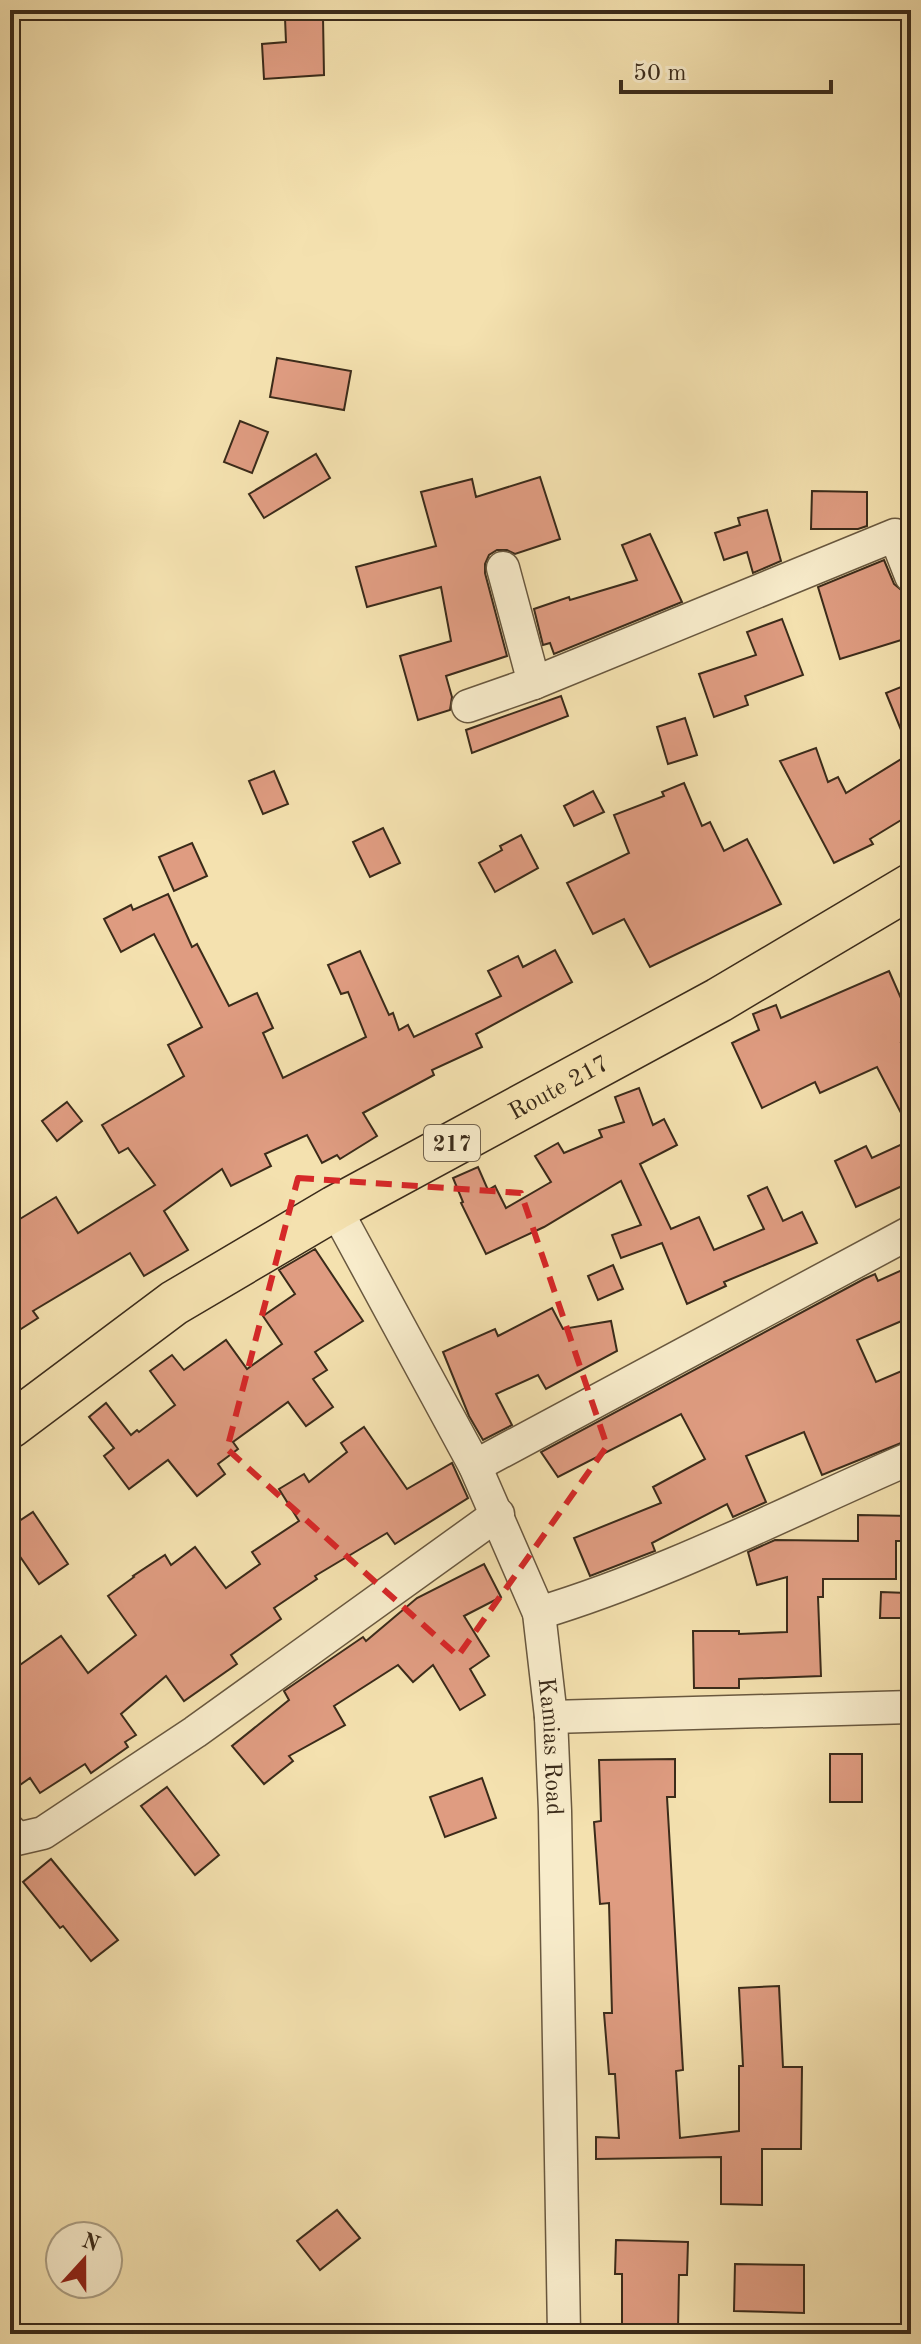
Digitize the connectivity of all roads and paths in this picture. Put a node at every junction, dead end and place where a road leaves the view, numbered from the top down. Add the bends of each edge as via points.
1 (503, 568) dead end
2 (911, 576) edge
3 (534, 683) junction
4 (468, 706) dead end
5 (911, 886) edge
6 (335, 1208) junction
7 (911, 1232) edge
8 (10, 1426) edge
9 (911, 1458) edge
10 (475, 1466) junction
11 (498, 1514) junction
12 (539, 1613) junction
13 (911, 1707) edge
14 (551, 1717) junction
15 (10, 1831) edge
16 (564, 2334) edge

1 - 3 street
2 - 3 street via 895,535
3 - 4 street
5 - 6 main road, Route 217 / 217 via 719,1000
6 - 8 main road, Route 217 / 217 via 174,1303
6 - 10 street, Kamias Road
7 - 10 street
9 - 12 street via 695,1555
10 - 11 street, Kamias Road
11 - 12 street, Kamias Road
11 - 15 street via 195,1732 43,1833 17,1839
12 - 14 street, Kamias Road
13 - 14 street
14 - 16 street, Kamias Road

